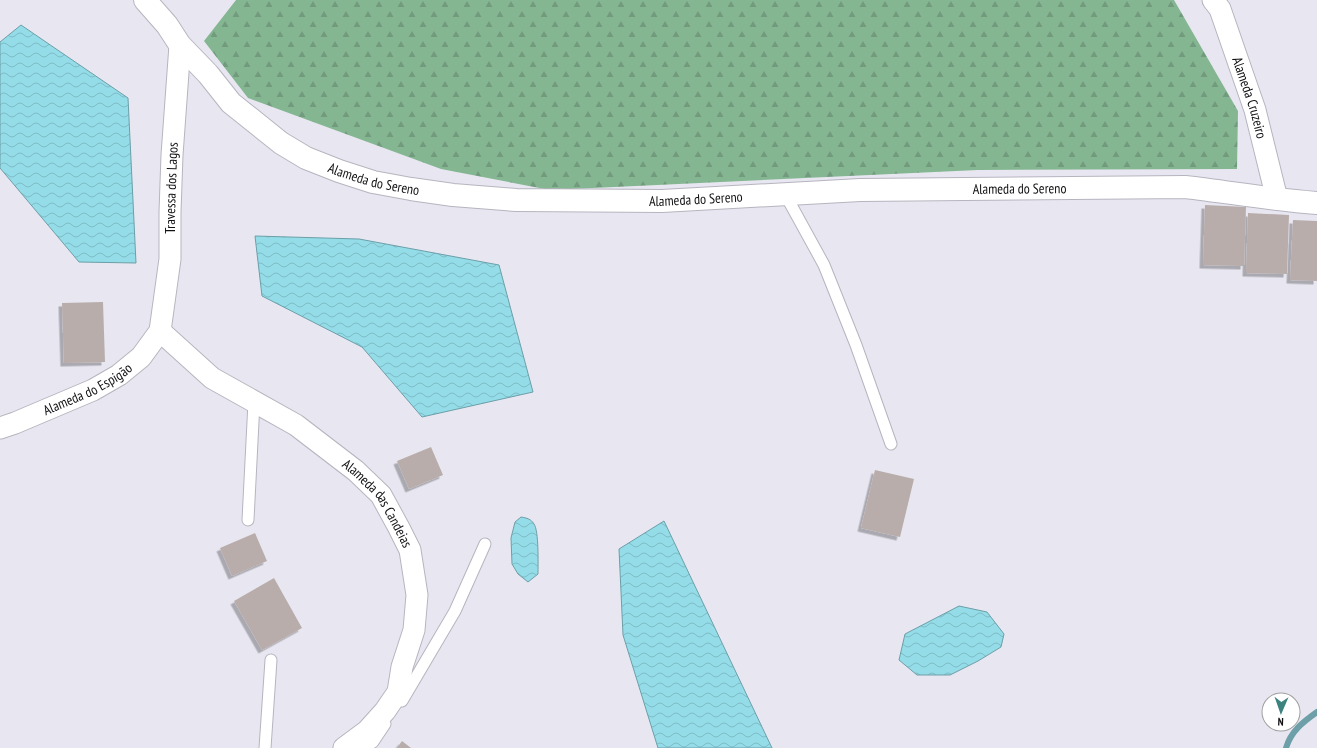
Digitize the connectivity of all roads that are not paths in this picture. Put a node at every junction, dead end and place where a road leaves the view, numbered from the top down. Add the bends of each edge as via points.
1 (145, 0) edge
2 (1213, 0) edge
3 (180, 45) junction
4 (785, 194) junction
5 (1277, 199) junction
6 (1317, 202) edge
7 (160, 331) junction
8 (254, 402) junction
9 (0, 428) edge
10 (891, 444) dead end
11 (248, 520) dead end
12 (485, 544) dead end
13 (271, 660) dead end
14 (265, 748) edge
15 (344, 748) edge
16 (363, 748) edge

1 - 3 street, Alameda do Sereno via 167,25
2 - 5 street, Alameda Cruzeiro via 1220,9 1255,110
3 - 4 street, Alameda do Sereno via 231,103 280,143 306,158 373,182 452,195 516,200 662,200
3 - 7 street, Travessa dos Lagos via 172,155 170,259
4 - 5 street, Alameda do Sereno via 860,190 1185,187
4 - 10 lane via 824,265
5 - 6 street, Alameda do Sereno
7 - 8 street, Alameda das Candeias via 212,378
7 - 9 street, Alameda do Espigão via 141,357 119,375 93,390
8 - 11 lane
8 - 15 street, Alameda das Candeias via 296,425 356,471 381,495 410,550 417,595 414,630 402,667 398,692 367,731
12 - 16 lane via 455,611 401,702 372,742
13 - 14 lane

